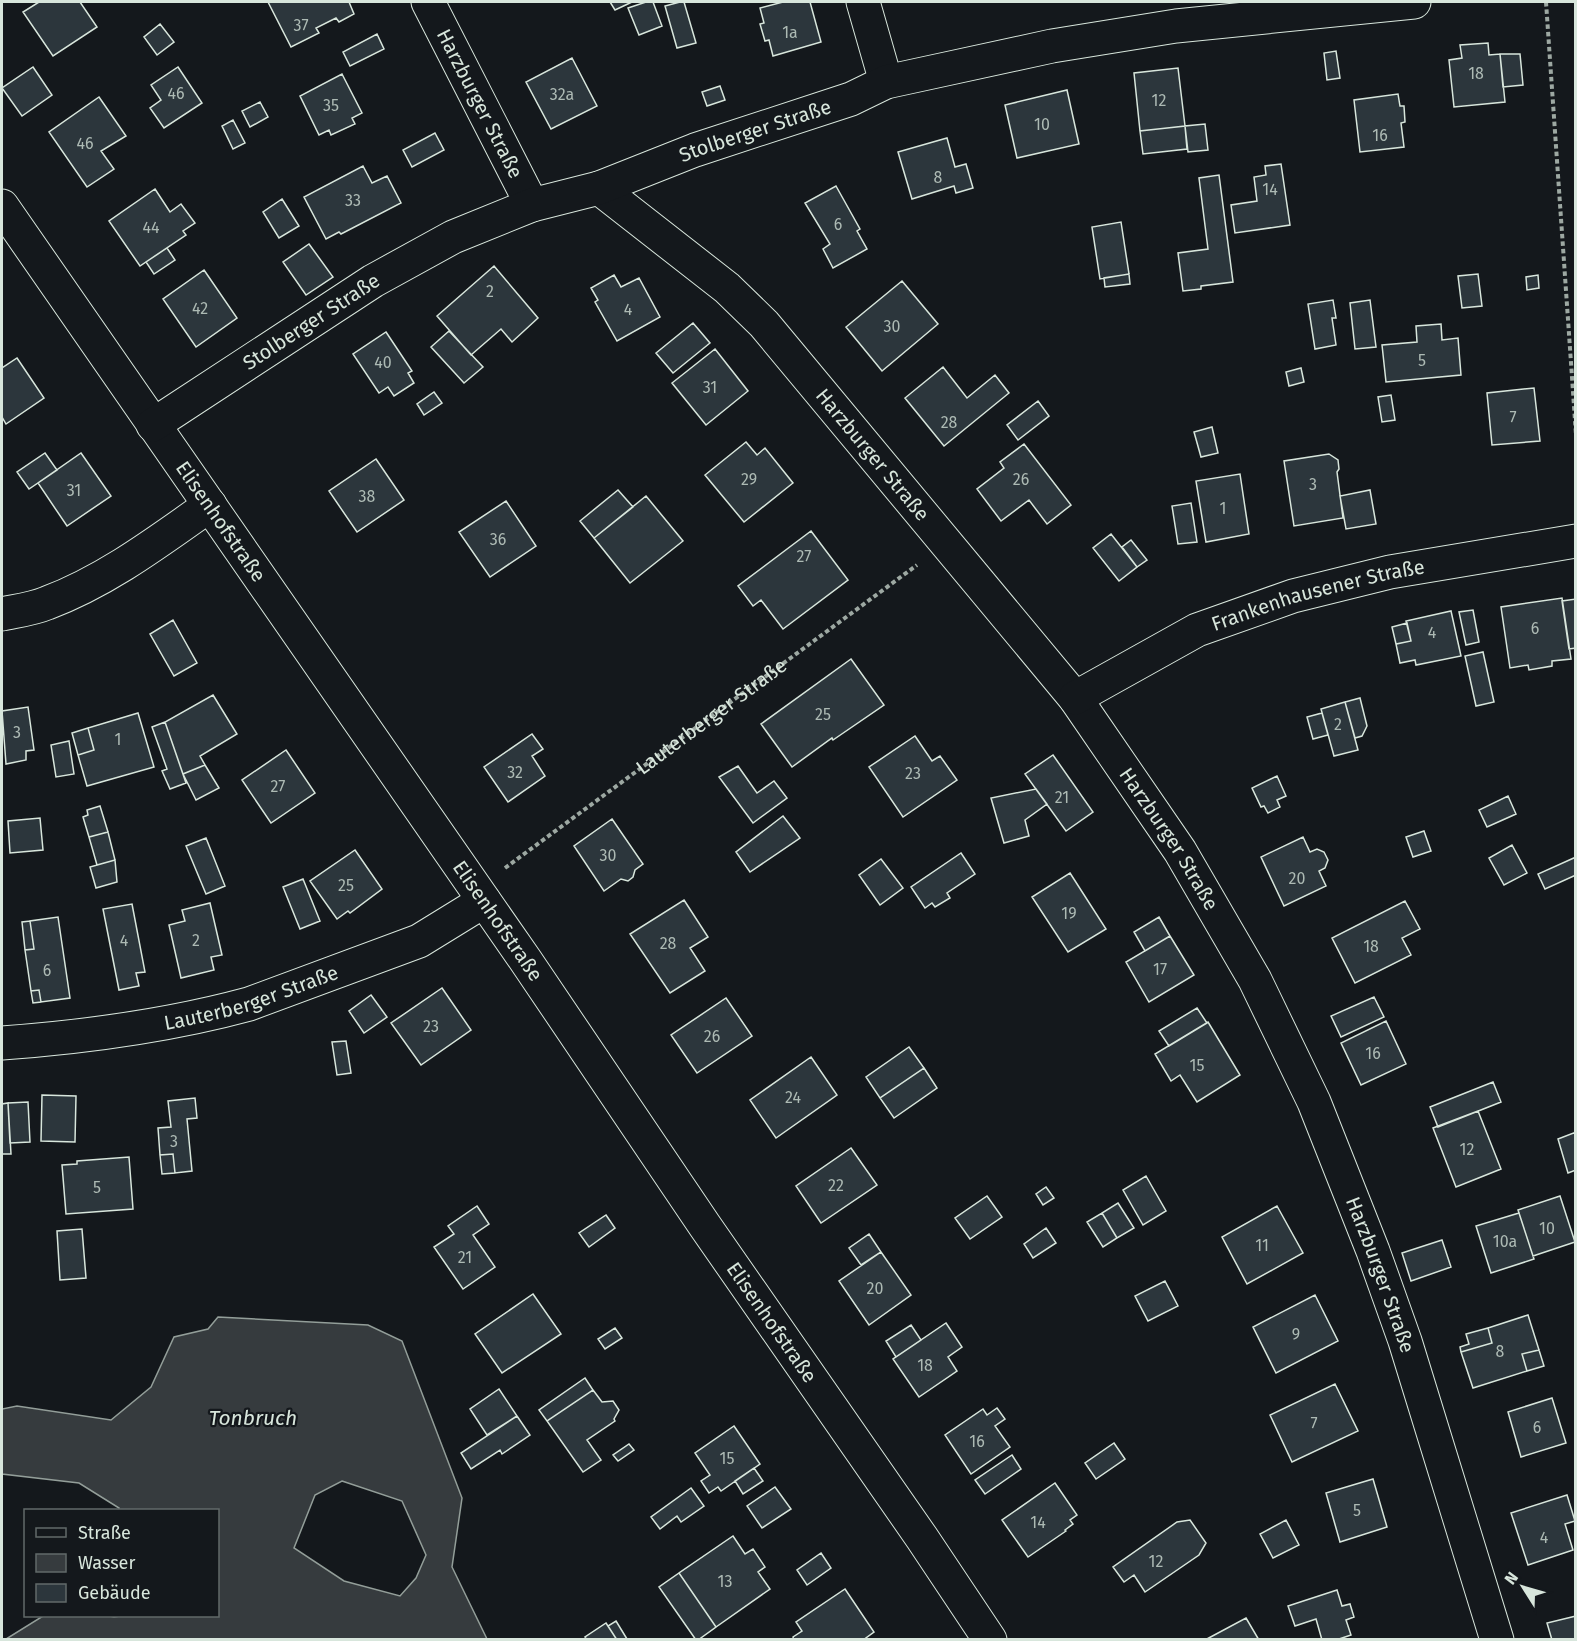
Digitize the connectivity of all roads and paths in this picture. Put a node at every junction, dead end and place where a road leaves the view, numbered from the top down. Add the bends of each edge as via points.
1 (428, 2) edge
2 (863, 2) edge
3 (1414, 2) edge
4 (1545, 2) edge
5 (885, 82) junction
6 (599, 188) junction
7 (532, 205) junction
8 (2, 206) edge
9 (153, 425) junction
10 (1575, 435) edge
11 (210, 506) junction
12 (1575, 541) edge
13 (947, 543) junction
14 (2, 614) edge
15 (1075, 698) junction
16 (480, 895) junction
17 (2, 1043) edge
18 (990, 1640) edge
19 (1497, 1640) edge

1 - 7 street, Harzburger Straße
2 - 5 street
3 - 5 street, Stolberger Straße via 1164,28 1053,46
4 - 10 path
5 - 6 street, Stolberger Straße via 850,99 695,150
6 - 7 street, Stolberger Straße
6 - 13 street, Harzburger Straße via 727,288 764,324
7 - 9 street, Stolberger Straße via 453,237 373,281
8 - 9 street, Elisenhofstraße
9 - 11 street, Elisenhofstraße
11 - 14 street via 90,583 45,604
11 - 16 street, Elisenhofstraße
12 - 15 street, Frankenhausener Straße via 1390,572 1293,596 1197,630
13 - 15 street, Harzburger Straße
13 - 16 path, Lauterberger Straße
15 - 19 street, Harzburger Straße via 1180,851 1255,980 1314,1102 1405,1341
16 - 17 street, Lauterberger Straße via 419,941 249,1004 93,1035
16 - 18 street, Elisenhofstraße

